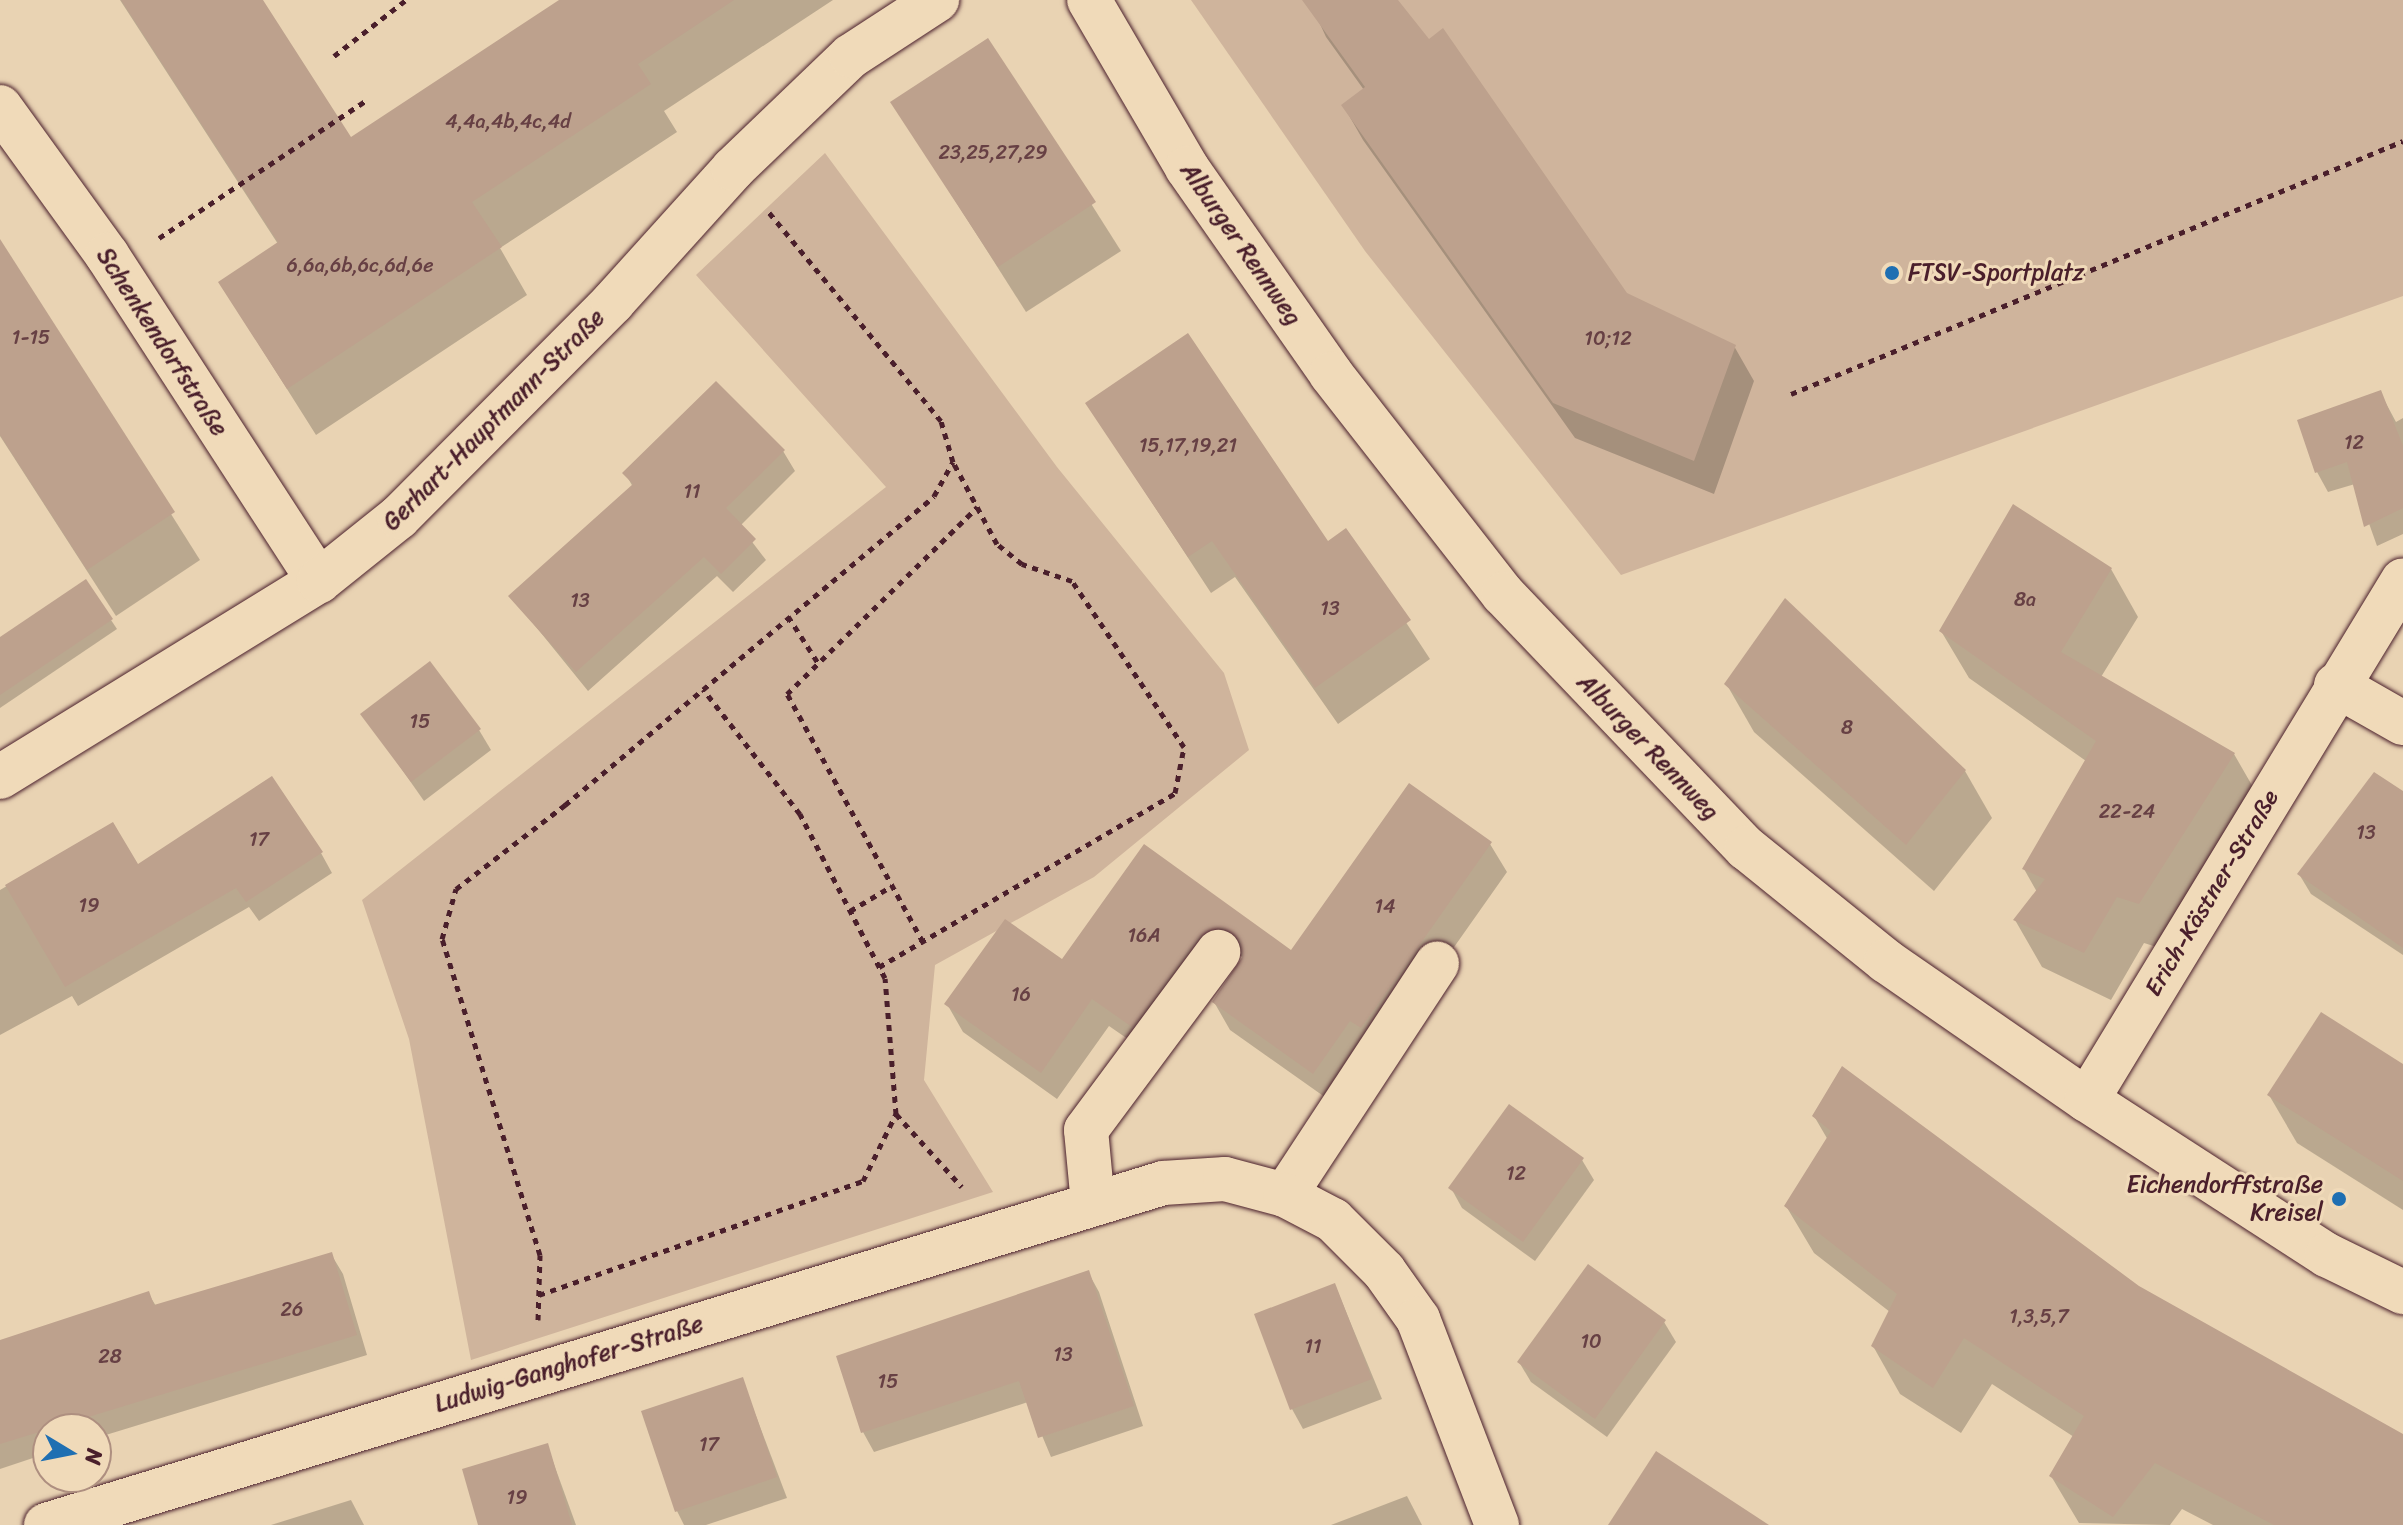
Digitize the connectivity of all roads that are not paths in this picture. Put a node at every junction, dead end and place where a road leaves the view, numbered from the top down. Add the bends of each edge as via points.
1 (937, 0) edge
2 (1089, 0) edge
3 (0, 107) edge
4 (2403, 580) edge
5 (319, 581) junction
6 (2336, 685) junction
7 (2403, 723) edge
8 (0, 777) edge
9 (1218, 952) dead end
10 (1437, 964) dead end
11 (2087, 1100) junction
12 (1285, 1195) junction
13 (1093, 1204) junction
14 (2403, 1292) edge
15 (46, 1525) edge
16 (1497, 1525) edge

1 - 5 street, Gerhart-Hauptmann-Straße via 851,56 733,169 495,424 399,517
2 - 11 street, Alburger Rennweg via 1205,194 1331,374 1503,594 1746,848 1886,961
3 - 5 street, Schenkendorfstraße via 115,268
4 - 6 street, Erich-Kästner-Straße
5 - 8 street, Gerhart-Hauptmann-Straße
6 - 7 street
6 - 11 street, Erich-Kästner-Straße
9 - 13 street via 1086,1130
10 - 12 street
11 - 14 street, Alburger Rennweg via 2327,1255
12 - 13 street, Ludwig-Ganghofer-Straße via 1225,1179 1163,1183
12 - 16 street, Ludwig-Ganghofer-Straße via 1333,1220 1384,1271 1418,1319
13 - 15 street, Ludwig-Ganghofer-Straße

